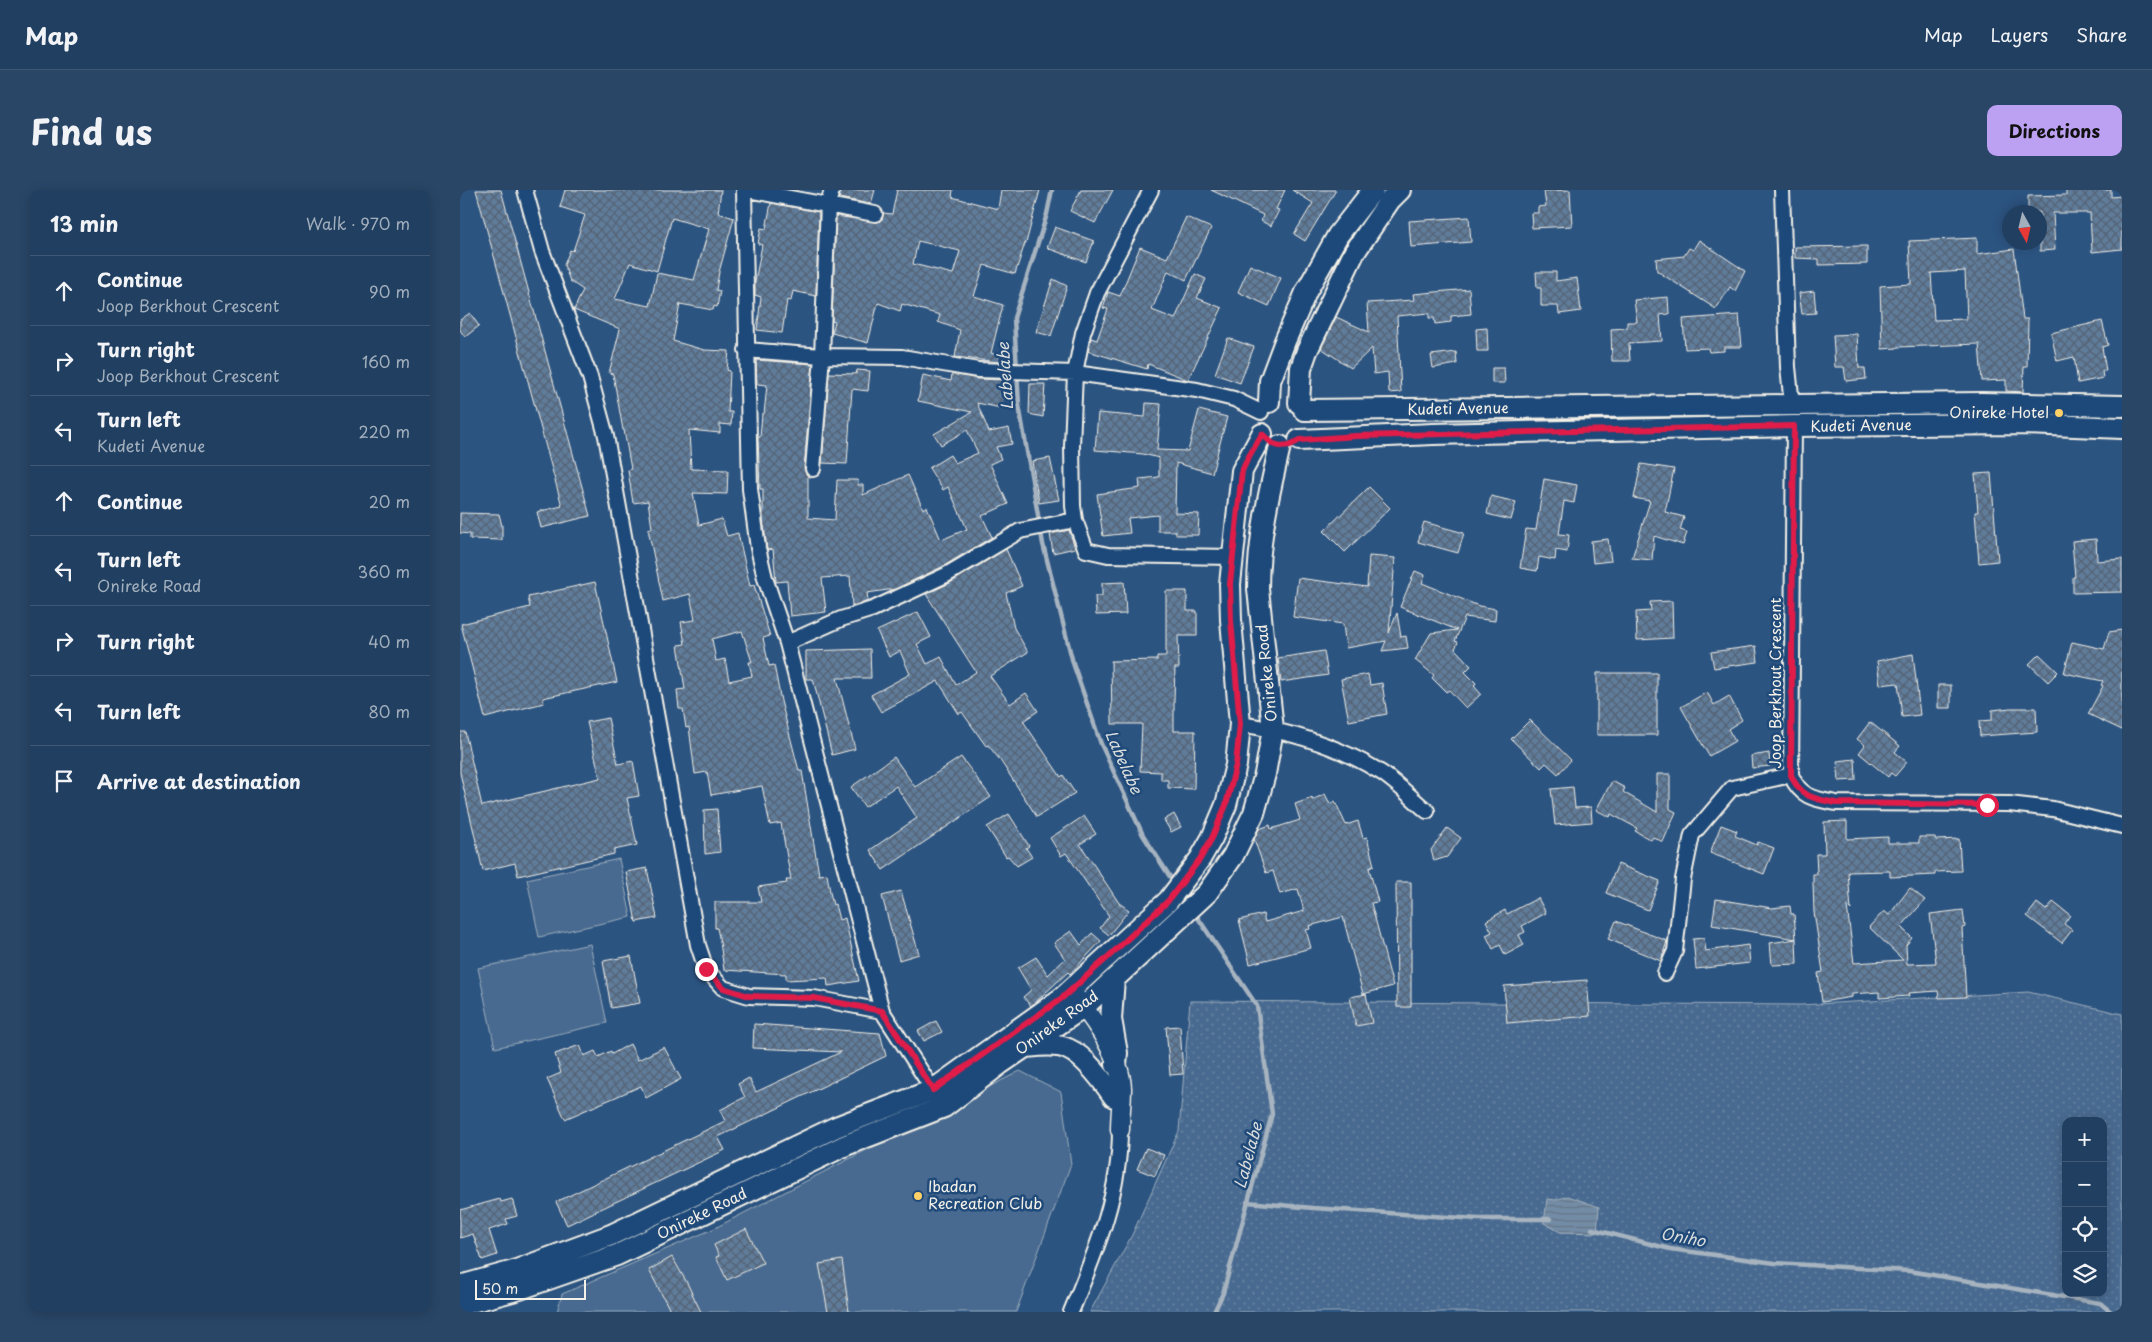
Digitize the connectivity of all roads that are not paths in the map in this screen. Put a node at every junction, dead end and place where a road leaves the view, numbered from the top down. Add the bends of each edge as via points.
1 (525, 190) edge
2 (744, 190) edge
3 (748, 190) edge
4 (832, 190) edge
5 (1151, 190) edge
6 (1373, 190) edge
7 (1400, 190) edge
8 (1782, 190) edge
9 (828, 204) junction
10 (875, 214) dead end
11 (746, 350) junction
12 (822, 356) junction
13 (1076, 374) junction
14 (1792, 405) junction
15 (1301, 406) junction
16 (2122, 406) edge
17 (1265, 407) junction
18 (1794, 426) junction
19 (2122, 428) edge
20 (1262, 434) junction
21 (1300, 440) junction
22 (1280, 446) junction
23 (813, 469) dead end
24 (1075, 520) junction
25 (1233, 557) junction
26 (787, 643) junction
27 (1240, 724) junction
28 (1273, 729) junction
29 (1791, 775) junction
30 (1427, 812) dead end
31 (2122, 826) edge
32 (1665, 973) dead end
33 (1114, 980) junction
34 (1066, 994) junction
35 (1079, 1010) junction
36 (882, 1011) junction
37 (1025, 1047) junction
38 (1116, 1064) junction
39 (933, 1090) junction
40 (1114, 1096) junction
41 (944, 1107) junction
42 (1120, 1130) junction
43 (460, 1286) edge
44 (460, 1305) edge
45 (1071, 1312) edge

1 - 36 street via 542,251 590,377 606,436 698,944 706,969 723,988 749,996 814,998
2 - 11 street
3 - 9 street
4 - 9 street
5 - 13 street via 1097,293 1083,334
6 - 17 main road via 1338,235 1307,290 1270,381
7 - 15 main road via 1354,253 1315,333 1301,368
8 - 14 street
9 - 10 street
9 - 12 street
11 - 12 street
11 - 26 street via 750,489 758,548
12 - 13 street via 902,357 978,370
12 - 23 street
13 - 17 street via 1197,390
13 - 24 street via 1072,446
14 - 15 main road, Kudeti Avenue via 1410,410
14 - 16 main road, Kudeti Avenue via 1982,403
15 - 17 main road via 1279,398
15 - 21 main road via 1307,425
17 - 20 main road via 1259,420
18 - 19 main road, Kudeti Avenue via 2024,424
18 - 21 main road, Kudeti Avenue
18 - 29 street, Joop Berkhout Crescent
20 - 22 main road
20 - 25 main road, Onireke Road via 1242,471
21 - 22 main road
22 - 28 main road, Onireke Road via 1258,565
24 - 25 street via 1086,550 1108,555
24 - 26 street via 1020,532 946,575 873,609
25 - 27 main road, Onireke Road via 1231,620
26 - 36 street
27 - 28 street
27 - 34 main road, Onireke Road via 1236,765 1226,805 1204,852 1168,901
28 - 30 street via 1349,754 1379,770
28 - 33 main road, Onireke Road via 1266,774 1254,813 1233,856 1207,893
29 - 31 street, Joop Berkhout Crescent via 1796,788 1814,799 1836,803 2008,804 2053,809
29 - 32 street via 1732,788 1692,835 1683,879 1675,951
33 - 35 main road, Onireke Road
33 - 38 main road via 1111,1018
34 - 35 street
34 - 39 main road, Onireke Road
35 - 37 main road, Onireke Road
35 - 38 street via 1109,1046
35 - 40 street via 1101,1055
36 - 39 street
37 - 40 main road via 1068,1048 1095,1070
37 - 41 main road, Onireke Road
38 - 42 street via 1122,1087
39 - 41 street
39 - 43 main road, Onireke Road via 836,1127 611,1235 514,1271
40 - 42 street
41 - 44 main road, Onireke Road via 846,1145 617,1255 520,1289
42 - 45 street via 1120,1160 1100,1243

